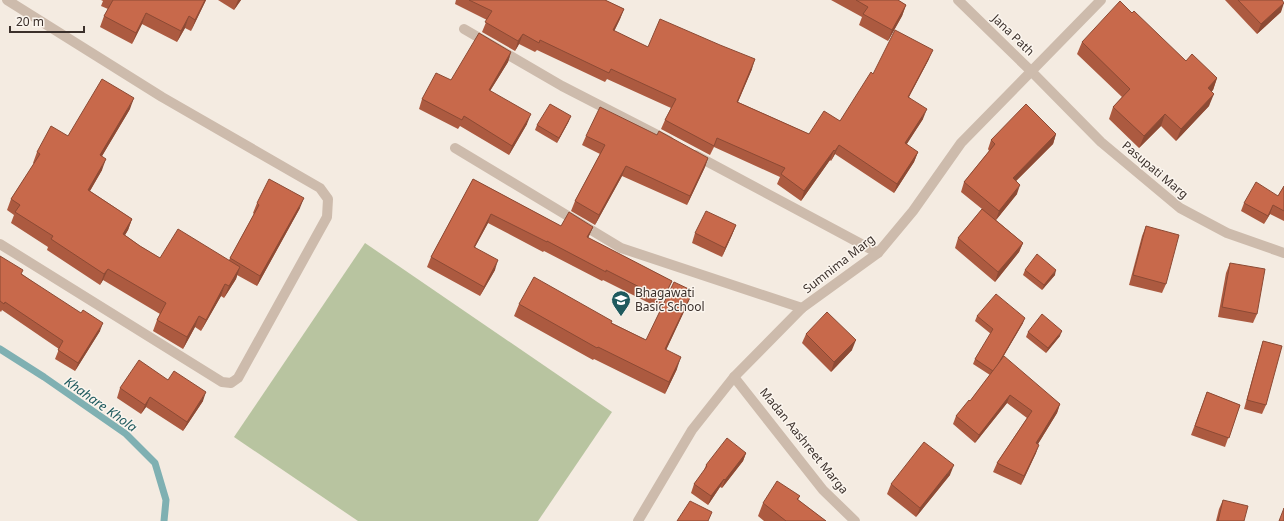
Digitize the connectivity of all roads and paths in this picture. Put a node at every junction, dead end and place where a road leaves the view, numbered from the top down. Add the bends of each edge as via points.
1 (7, 0) edge
2 (958, 0) edge
3 (1101, 0) edge
4 (464, 29) dead end
5 (1032, 72) junction
6 (455, 148) dead end
7 (0, 244) edge
8 (878, 253) junction
9 (1284, 253) edge
10 (802, 308) junction
11 (734, 376) junction
12 (638, 521) edge
13 (855, 521) edge

1 - 7 street via 162,97 320,188 328,199 327,217 238,378 232,383 222,382
2 - 5 street, Jana Path
3 - 5 street, Sumnima Marg
4 - 8 street via 562,86
5 - 8 street, Sumnima Marg via 961,143 913,212
5 - 9 street, Pasupati Marg via 1101,142 1180,208 1227,233
6 - 10 street via 621,248
8 - 10 street, Sumnima Marg
10 - 11 street, Sumnima Marg
11 - 12 street, Sumnima Marg via 692,430
11 - 13 street, Madan Aashreet Marga via 824,490

